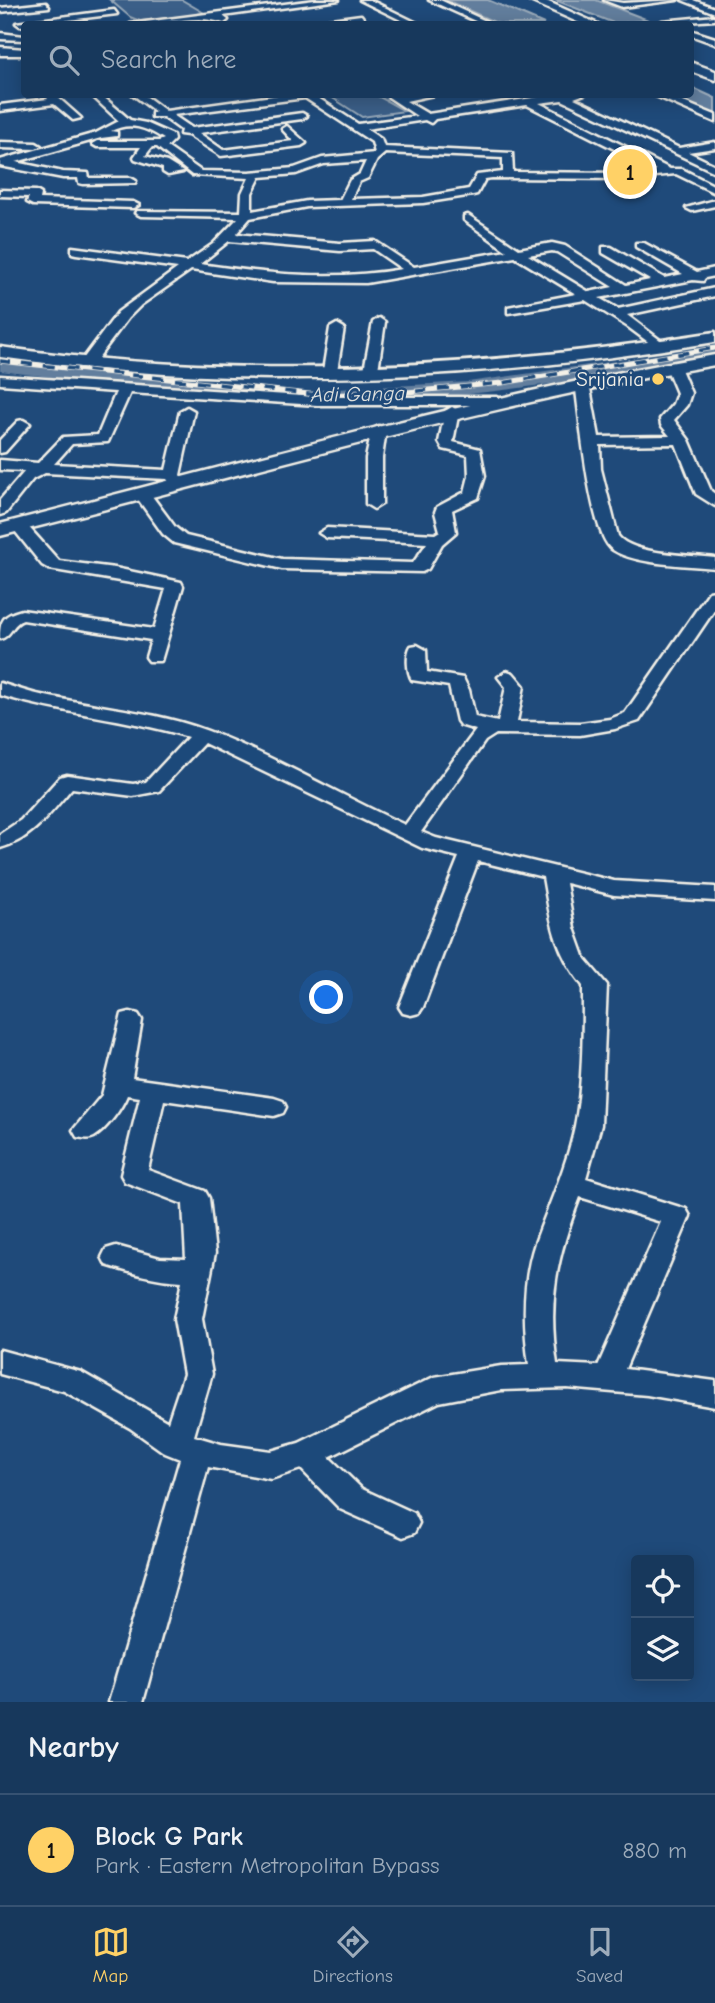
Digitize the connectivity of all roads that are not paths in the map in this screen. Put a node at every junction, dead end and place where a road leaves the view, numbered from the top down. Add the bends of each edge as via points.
1 (33, 0) edge
2 (97, 0) edge
3 (289, 0) edge
4 (327, 0) edge
5 (335, 0) edge
6 (364, 0) edge
7 (433, 0) edge
8 (608, 0) edge
9 (673, 0) edge
10 (686, 0) edge
11 (219, 1) edge
12 (528, 3) edge
13 (2, 6) edge
14 (106, 6) junction
15 (230, 6) junction
16 (75, 9) dead end
17 (349, 11) dead end
18 (715, 11) edge
19 (114, 12) junction
20 (459, 12) junction
21 (200, 13) junction
22 (244, 13) junction
23 (214, 15) junction
24 (319, 15) dead end
25 (433, 15) dead end
26 (423, 16) dead end
27 (123, 18) junction
28 (283, 19) dead end
29 (404, 19) junction
30 (715, 19) edge
31 (21, 21) edge
32 (28, 21) edge
33 (96, 21) edge
34 (128, 21) edge
35 (152, 21) edge
36 (208, 21) edge
37 (226, 21) edge
38 (260, 21) dead end
39 (330, 21) edge
40 (391, 21) edge
41 (408, 21) edge
42 (481, 21) edge
43 (561, 21) edge
44 (583, 21) edge
45 (19, 22) edge
46 (694, 22) edge
47 (694, 23) edge
48 (694, 33) edge
49 (0, 36) edge
50 (21, 38) edge
51 (715, 41) edge
52 (0, 50) edge
53 (21, 51) edge
54 (694, 66) edge
55 (715, 76) edge
56 (694, 77) edge
57 (715, 86) edge
58 (21, 95) edge
59 (0, 98) edge
60 (52, 98) edge
61 (99, 98) edge
62 (141, 98) edge
63 (261, 98) edge
64 (269, 98) edge
65 (310, 98) edge
66 (394, 98) edge
67 (522, 98) edge
68 (552, 98) edge
69 (567, 98) edge
70 (665, 98) edge
71 (200, 99) dead end
72 (530, 102) junction
73 (153, 105) junction
74 (0, 108) edge
75 (286, 108) junction
76 (547, 111) junction
77 (164, 114) junction
78 (302, 116) junction
79 (427, 117) junction
80 (76, 118) dead end
81 (125, 120) junction
82 (715, 120) edge
83 (314, 122) dead end
84 (393, 122) junction
85 (175, 123) junction
86 (360, 127) junction
87 (302, 128) dead end
88 (287, 130) junction
89 (187, 131) junction
90 (412, 133) dead end
91 (100, 135) junction
92 (163, 141) junction
93 (202, 141) junction
94 (74, 142) junction
95 (149, 144) junction
96 (0, 145) edge
97 (715, 145) edge
98 (225, 146) dead end
99 (56, 147) junction
100 (212, 148) junction
101 (677, 151) junction
102 (376, 159) junction
103 (2, 162) edge
104 (710, 165) edge
105 (673, 171) junction
106 (196, 173) junction
107 (256, 174) junction
108 (508, 175) junction
109 (131, 181) dead end
110 (715, 190) edge
111 (0, 193) edge
112 (344, 203) junction
113 (715, 203) edge
114 (692, 208) dead end
115 (246, 215) junction
116 (468, 218) dead end
117 (226, 237) junction
118 (640, 245) dead end
119 (76, 250) dead end
120 (607, 250) dead end
121 (517, 253) junction
122 (192, 265) junction
123 (412, 271) junction
124 (715, 272) edge
125 (695, 276) junction
126 (662, 282) junction
127 (624, 289) junction
128 (715, 290) edge
129 (586, 296) junction
130 (513, 310) dead end
131 (615, 314) junction
132 (379, 322) dead end
133 (337, 328) dead end
134 (715, 337) edge
135 (659, 346) junction
136 (0, 352) edge
137 (715, 360) edge
138 (91, 364) junction
139 (673, 367) junction
140 (372, 370) junction
141 (330, 371) junction
142 (0, 380) edge
143 (582, 383) junction
144 (75, 384) junction
145 (124, 387) junction
146 (498, 401) junction
147 (187, 411) dead end
148 (452, 411) junction
149 (23, 424) dead end
150 (379, 430) junction
151 (682, 440) junction
152 (592, 441) junction
153 (0, 450) edge
154 (0, 465) edge
155 (42, 468) junction
156 (175, 480) junction
157 (143, 495) junction
158 (715, 502) edge
159 (374, 504) dead end
160 (0, 510) edge
161 (9, 528) edge
162 (327, 533) dead end
163 (438, 539) junction
164 (715, 563) edge
165 (715, 596) edge
166 (0, 634) edge
167 (162, 636) junction
168 (417, 650) dead end
169 (155, 657) dead end
170 (507, 677) dead end
171 (0, 689) edge
172 (498, 728) junction
173 (201, 735) junction
174 (410, 833) junction
175 (0, 842) edge
176 (471, 853) junction
177 (553, 873) junction
178 (715, 894) edge
179 (411, 1007) dead end
180 (130, 1020) dead end
181 (118, 1085) junction
182 (154, 1090) junction
183 (274, 1107) dead end
184 (86, 1130) dead end
185 (571, 1184) junction
186 (116, 1257) dead end
187 (198, 1270) junction
188 (0, 1362) edge
189 (545, 1377) junction
190 (606, 1380) junction
191 (715, 1394) edge
192 (187, 1447) junction
193 (306, 1454) junction
194 (403, 1523) dead end
195 (126, 1702) edge

1 - 13 street
2 - 14 street
3 - 15 street
4 - 5 street
4 - 22 street via 337,5
6 - 29 street
7 - 20 street
8 - 9 street via 622,5
10 - 18 street
11 - 15 street
12 - 43 main road
12 - 44 main road
13 - 31 street via 51,8
13 - 45 street
14 - 16 street
14 - 19 street
15 - 21 street
15 - 22 street
17 - 39 street via 364,18
19 - 27 street
19 - 32 street
20 - 25 street
20 - 42 street
21 - 23 street
21 - 35 street
21 - 36 street
22 - 23 street
22 - 38 street
23 - 37 street
24 - 28 street
26 - 29 street
27 - 33 street
27 - 34 street
29 - 40 street
29 - 41 street
30 - 46 street
30 - 47 street
48 - 51 street
49 - 50 street
52 - 53 main road
54 - 55 main road
56 - 57 main road
58 - 59 street
60 - 74 street
60 - 80 street
61 - 81 street
62 - 73 street
63 - 77 street
64 - 75 street
65 - 86 street
66 - 79 street
67 - 72 street
68 - 72 street
69 - 101 street
70 - 82 street
71 - 73 street
72 - 76 street
72 - 79 street
73 - 77 street
75 - 78 street
75 - 85 street
76 - 79 street via 441,126
76 - 105 street
77 - 81 street
77 - 85 street
78 - 83 street
78 - 89 street
79 - 84 street
81 - 91 street
81 - 92 street
84 - 86 street
84 - 90 street
85 - 89 street
86 - 102 street via 377,141
87 - 88 street
88 - 93 street
88 - 100 street via 301,143 230,154
89 - 92 street
89 - 93 street
91 - 92 street
91 - 94 street
92 - 95 street
92 - 100 street
92 - 106 street
93 - 100 street
94 - 95 street
94 - 99 street
95 - 106 street via 139,157 165,163 168,172
96 - 99 street
97 - 101 street
98 - 100 street
99 - 103 street
101 - 104 street
102 - 107 street via 330,160 296,171
102 - 108 street via 508,155
102 - 112 street via 364,176 355,180
103 - 109 street via 84,175 83,181
104 - 105 street
105 - 108 street via 624,176
105 - 110 street
106 - 107 street
107 - 115 street via 247,193
108 - 112 street via 480,172 473,192 457,196
111 - 115 street via 36,194 33,202
112 - 115 street via 297,205
113 - 114 street
115 - 117 street
116 - 121 street
117 - 122 street
117 - 123 street via 340,247 375,245
118 - 125 street
119 - 122 street
120 - 126 street
121 - 123 street
121 - 127 street via 557,248
121 - 129 street
122 - 123 street via 307,280 353,280
122 - 138 street via 154,288 123,316
124 - 125 street
125 - 126 street
125 - 128 street
126 - 127 street
127 - 129 street
128 - 131 street
129 - 130 street
129 - 131 street
131 - 135 street
132 - 140 street
133 - 141 street
134 - 135 main road
135 - 140 main road via 559,358
136 - 138 main road
137 - 139 main road
138 - 141 main road
138 - 144 street
139 - 143 main road
139 - 151 street via 684,393 667,419
140 - 141 main road
142 - 144 street
143 - 146 main road
143 - 152 street
144 - 145 street
145 - 146 street via 317,401
145 - 155 street via 103,439 68,440
146 - 148 main road
147 - 156 street
148 - 150 main road
148 - 163 street via 446,442 475,452 477,476 472,495 445,507 448,532
149 - 153 street
150 - 156 main road
150 - 159 street
151 - 152 street
151 - 158 street via 704,494
152 - 164 street via 593,468 610,536 618,546
154 - 155 street
155 - 156 street
155 - 160 street via 29,476
156 - 157 main road
157 - 161 main road
157 - 163 street via 170,534 180,540 282,564 416,568
161 - 167 street via 55,565 175,586
162 - 163 street
165 - 172 street via 632,717 596,729
166 - 167 street via 12,618 22,615
167 - 169 street
168 - 172 street via 418,676 456,682 467,721
170 - 172 street via 515,686
171 - 173 street
172 - 174 street via 478,737
173 - 174 street
173 - 175 street via 152,787 134,790 67,781 17,834
174 - 176 street via 429,843
176 - 177 street
176 - 179 street
177 - 178 street via 614,888
177 - 185 street via 563,928 575,961 595,985 588,1125
180 - 181 street
181 - 182 street
181 - 184 street via 113,1099
182 - 183 street
182 - 187 street via 134,1175 196,1198
185 - 189 street via 548,1245 539,1289 538,1333
185 - 190 street via 677,1216
186 - 187 street via 160,1269
187 - 192 street via 188,1319 198,1374
188 - 192 street via 71,1381
189 - 190 street
189 - 193 street via 501,1378 433,1390
190 - 191 street
192 - 193 street via 271,1465
192 - 195 street
193 - 194 street via 351,1499

